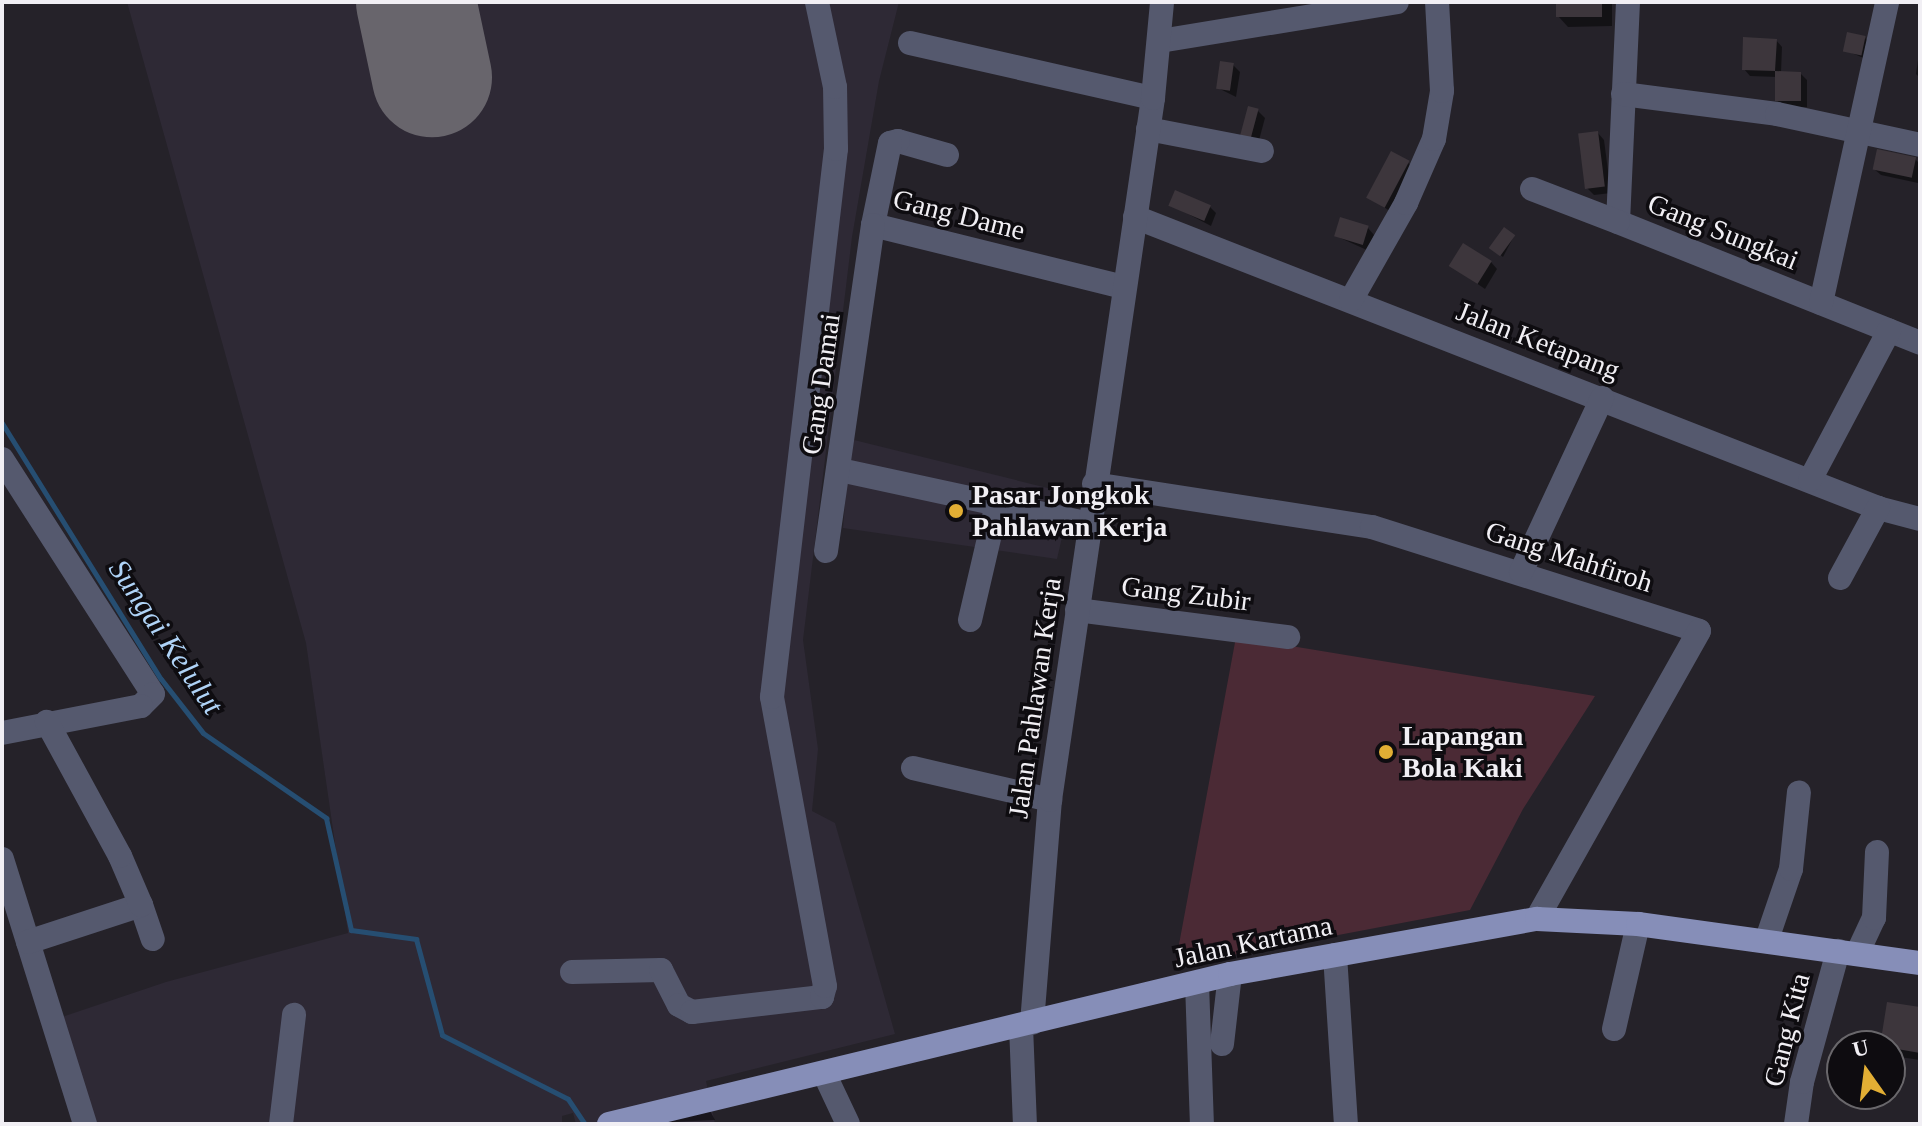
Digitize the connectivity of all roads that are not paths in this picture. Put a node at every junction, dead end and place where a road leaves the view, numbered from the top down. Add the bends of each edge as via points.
1 (817, 2) edge
2 (1162, 2) edge
3 (1397, 2) edge
4 (1437, 2) edge
5 (1628, 2) edge
6 (1887, 2) edge
7 (1160, 41) junction
8 (910, 43) dead end
9 (1623, 94) junction
10 (1153, 98) junction
11 (1148, 129) junction
12 (1857, 135) junction
13 (1920, 145) edge
14 (1262, 151) dead end
15 (947, 155) dead end
16 (1532, 189) dead end
17 (1135, 217) junction
18 (1618, 222) junction
19 (873, 225) junction
20 (1123, 287) junction
21 (1351, 300) junction
22 (1821, 303) junction
23 (1889, 331) junction
24 (1920, 343) edge
25 (1602, 398) junction
26 (2, 459) edge
27 (840, 470) junction
28 (1810, 480) junction
29 (1094, 484) junction
30 (997, 504) junction
31 (1878, 508) junction
32 (1920, 519) edge
33 (1090, 524) junction
34 (826, 551) dead end
35 (1521, 572) junction
36 (1840, 578) dead end
37 (1077, 610) junction
38 (970, 620) dead end
39 (1288, 637) dead end
40 (47, 722) junction
41 (2, 733) edge
42 (913, 768) dead end
43 (1799, 792) dead end
44 (1050, 800) junction
45 (1877, 852) dead end
46 (2, 859) edge
47 (141, 905) junction
48 (1537, 919) junction
49 (1638, 924) junction
50 (153, 939) dead end
51 (1767, 939) junction
52 (28, 942) junction
53 (1848, 952) junction
54 (1335, 955) junction
55 (1920, 963) edge
56 (572, 972) dead end
57 (1230, 974) junction
58 (1197, 983) junction
59 (294, 1015) dead end
60 (1026, 1025) junction
61 (1614, 1029) dead end
62 (1222, 1044) dead end
63 (824, 1073) junction
64 (611, 1123) edge
65 (85, 1124) edge
66 (281, 1124) edge
67 (848, 1124) edge
68 (1025, 1124) edge
69 (1202, 1124) edge
70 (1346, 1124) edge
71 (1796, 1124) edge

1 - 56 street via 835,87 836,149 772,697 825,986 822,997 692,1012 679,1005 661,970
2 - 7 street, Jalan Pahlawan Kerja
3 - 7 street
4 - 21 street via 1442,91 1434,139 1406,203
5 - 9 street, Gang Sungkai
6 - 12 street
7 - 10 street, Jalan Pahlawan Kerja
8 - 10 street
9 - 12 street via 1777,114
9 - 18 street, Gang Sungkai
10 - 11 street, Jalan Pahlawan Kerja
11 - 14 street
11 - 17 street, Jalan Pahlawan Kerja
12 - 13 street
12 - 22 street
15 - 19 street, Gang Dame via 890,143
16 - 18 street
17 - 20 street, Jalan Pahlawan Kerja
17 - 21 street, Jalan Ketapang
18 - 22 street, Gang Sungkai
19 - 20 street, Gang Dame
19 - 27 street, Gang Damai
20 - 29 street, Jalan Pahlawan Kerja
21 - 25 street, Jalan Ketapang
22 - 23 street, Gang Sungkai
23 - 24 street, Gang Sungkai
23 - 28 street
25 - 28 street, Jalan Ketapang
25 - 35 street
26 - 40 street via 153,694 141,706
27 - 30 street
27 - 34 street, Gang Damai
28 - 31 street, Jalan Ketapang
29 - 33 street, Jalan Pahlawan Kerja
29 - 35 street, Gang Mahfiroh via 1223,507 1334,519
30 - 33 street
30 - 38 street
31 - 32 street, Jalan Ketapang
31 - 36 street
33 - 37 street, Jalan Pahlawan Kerja
35 - 48 street, Gang Mahfiroh via 1699,631
37 - 39 street, Gang Zubir
37 - 44 street, Jalan Pahlawan Kerja
40 - 41 street
40 - 47 street
42 - 44 street
43 - 51 street via 1791,869
44 - 60 street, Jalan Pahlawan Kerja
45 - 53 street, Gang Kita via 1874,918
46 - 52 street
47 - 50 street
47 - 52 street
48 - 49 main road, Jalan Kartama
48 - 54 main road, Jalan Kartama
49 - 51 main road, Jalan Kartama
49 - 61 street
51 - 53 main road, Jalan Kartama
52 - 65 street
53 - 55 main road, Jalan Kartama
53 - 71 street, Gang Kita via 1802,1082
54 - 57 main road, Jalan Kartama
54 - 70 street
57 - 58 main road, Jalan Kartama
57 - 62 street
58 - 60 main road, Jalan Kartama
58 - 69 street
59 - 66 street
60 - 63 main road, Jalan Kartama
60 - 68 street, Jalan Pahlawan Kerja
63 - 64 main road, Jalan Kartama
63 - 67 street

